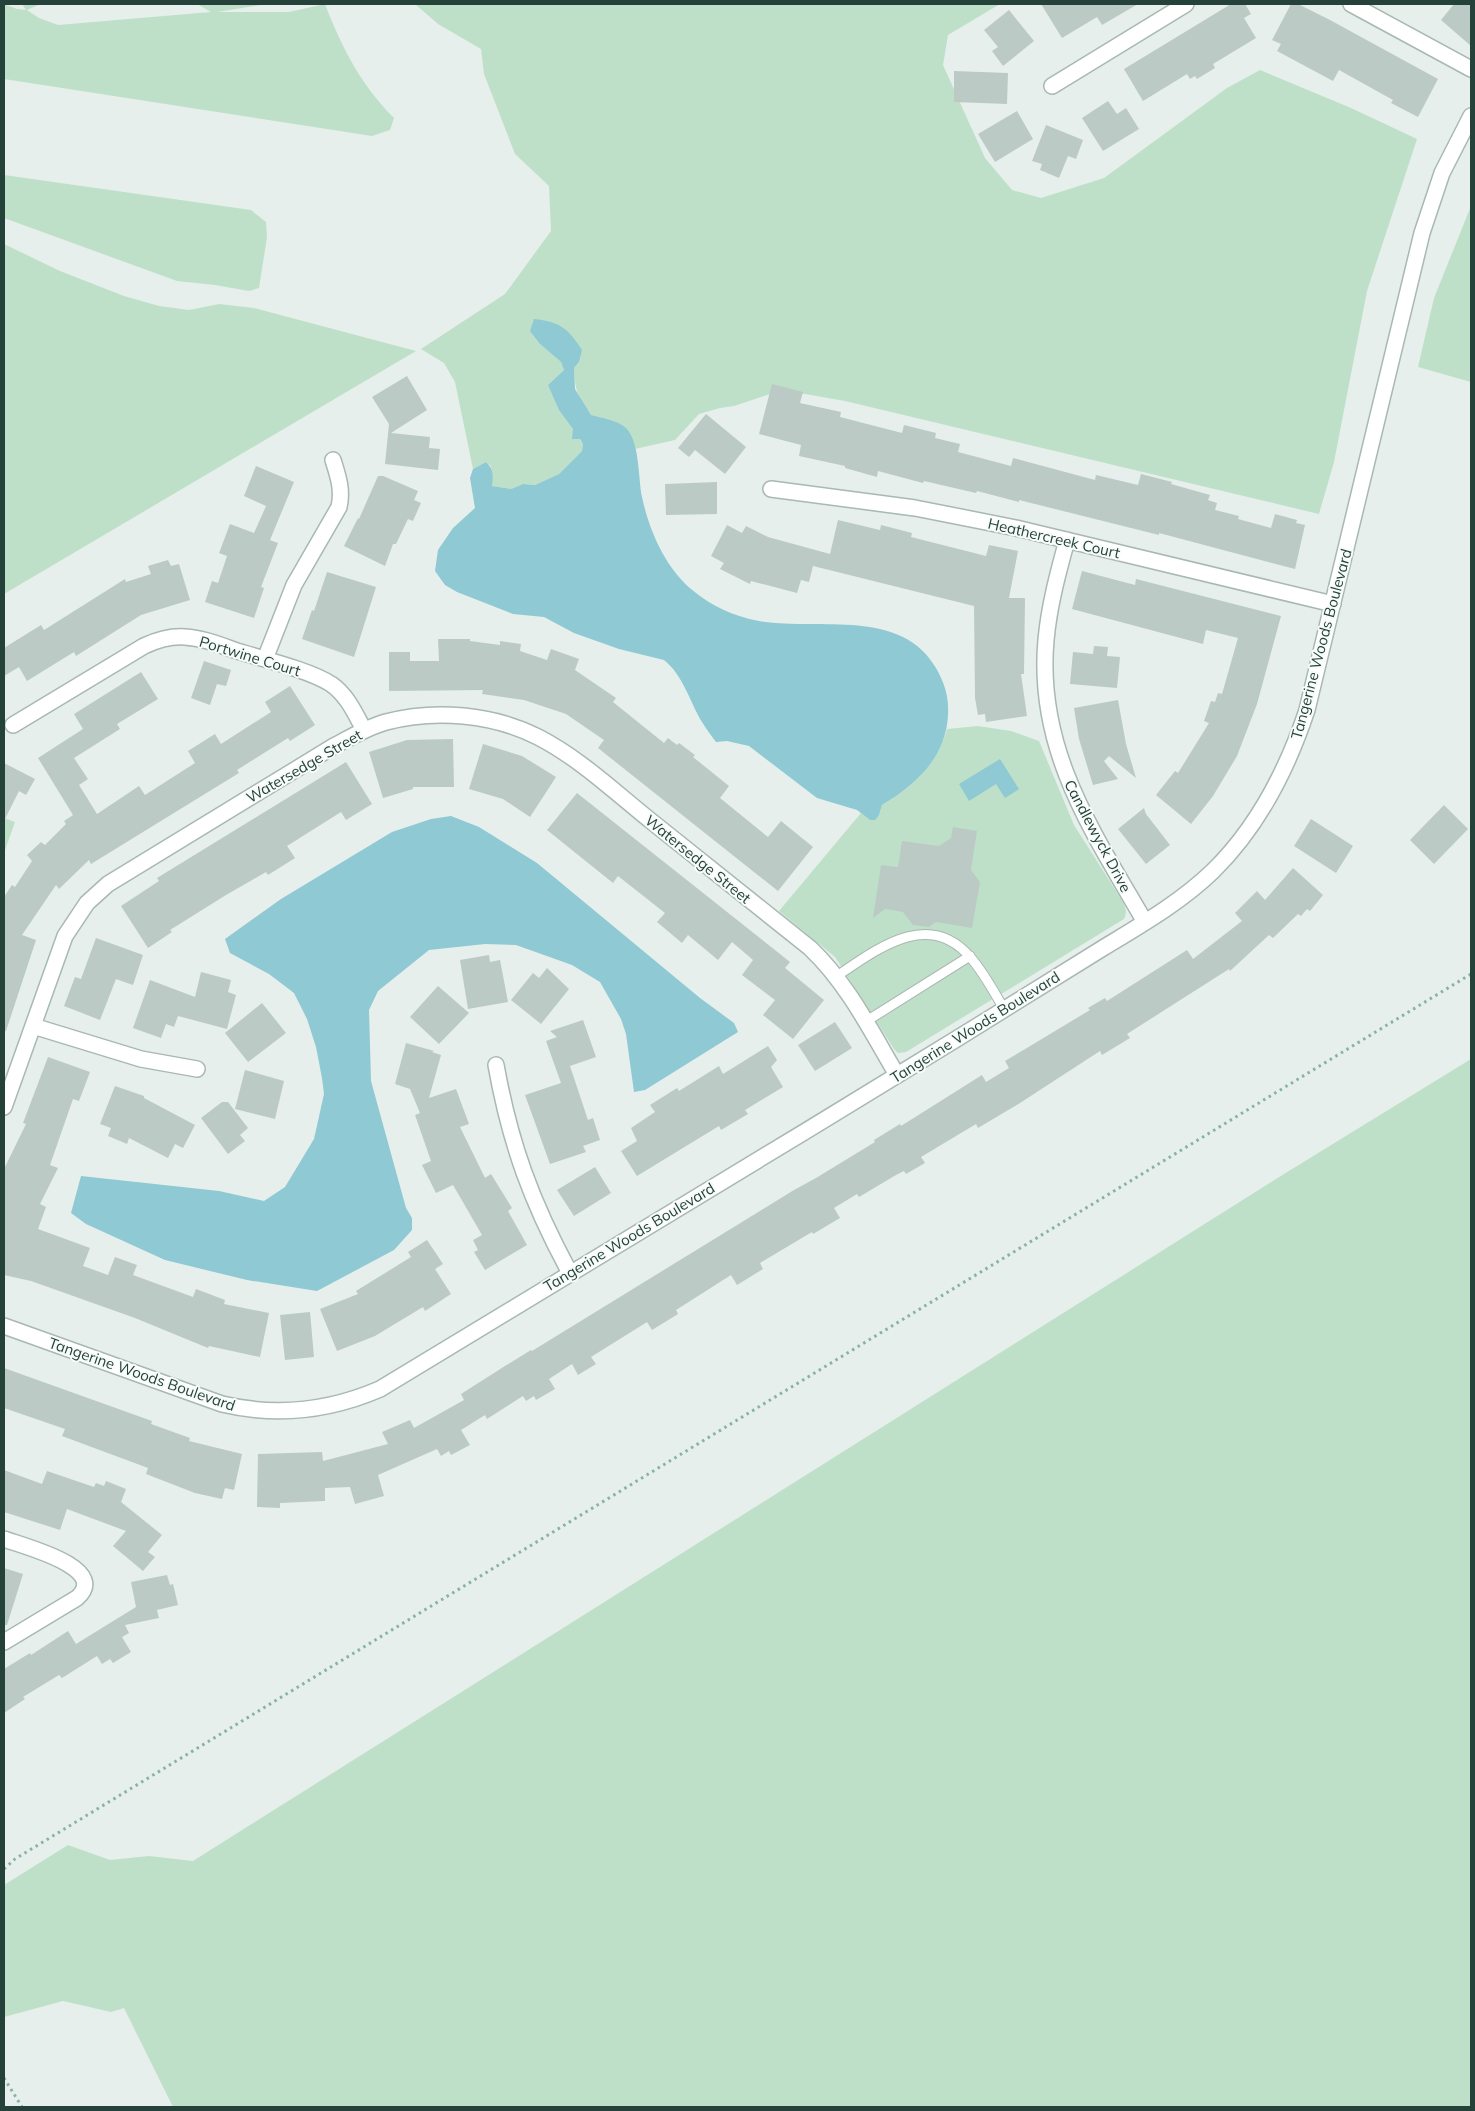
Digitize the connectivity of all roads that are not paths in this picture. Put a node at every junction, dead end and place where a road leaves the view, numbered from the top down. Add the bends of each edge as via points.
1 (1186, 4) edge
2 (1351, 4) edge
3 (1471, 69) edge
4 (1052, 86) dead end
5 (1471, 116) edge
6 (333, 460) dead end
7 (771, 489) dead end
8 (1067, 540) junction
9 (1333, 604) junction
10 (265, 659) junction
11 (13, 725) dead end
12 (364, 730) junction
13 (1145, 922) junction
14 (970, 956) junction
15 (837, 976) junction
16 (1004, 1009) junction
17 (865, 1022) junction
18 (34, 1026) junction
19 (496, 1065) dead end
20 (197, 1068) dead end
21 (897, 1075) junction
22 (4, 1107) edge
23 (570, 1273) junction
24 (4, 1326) edge
25 (4, 1539) edge
26 (4, 1642) edge

1 - 4 street
2 - 3 street
5 - 9 street, Tangerine Woods Boulevard via 1442,173 1422,233
6 - 10 street via 341,487 339,507 294,585
7 - 8 street, Heathercreek Court via 915,508
8 - 9 street, Heathercreek Court
8 - 13 street, Candlewyck Drive via 1053,594 1046,641 1046,692 1055,739 1066,778 1079,806
9 - 13 street, Tangerine Woods Boulevard via 1307,710 1276,787 1243,838 1214,871
10 - 11 street, Portwine Court via 199,639 166,638 144,646
10 - 12 street, Portwine Court via 330,684 343,695
12 - 15 street, Watersedge Street via 406,718 459,716 516,727 539,738 584,768 810,948
12 - 18 street, Watersedge Street via 108,884 87,903 65,936
13 - 16 street, Tangerine Woods Boulevard
14 - 15 lane via 945,938 914,935 893,941
14 - 16 lane
14 - 17 lane
15 - 17 street, Watersedge Street
16 - 21 street, Tangerine Woods Boulevard
17 - 21 street, Watersedge Street
18 - 20 street via 141,1059
18 - 22 street, Watersedge Street
19 - 23 street via 503,1106 524,1176
21 - 23 street, Tangerine Woods Boulevard
23 - 24 street, Tangerine Woods Boulevard via 380,1389 338,1405 289,1412 222,1404
25 - 26 street via 68,1564 80,1574 86,1586 77,1598

